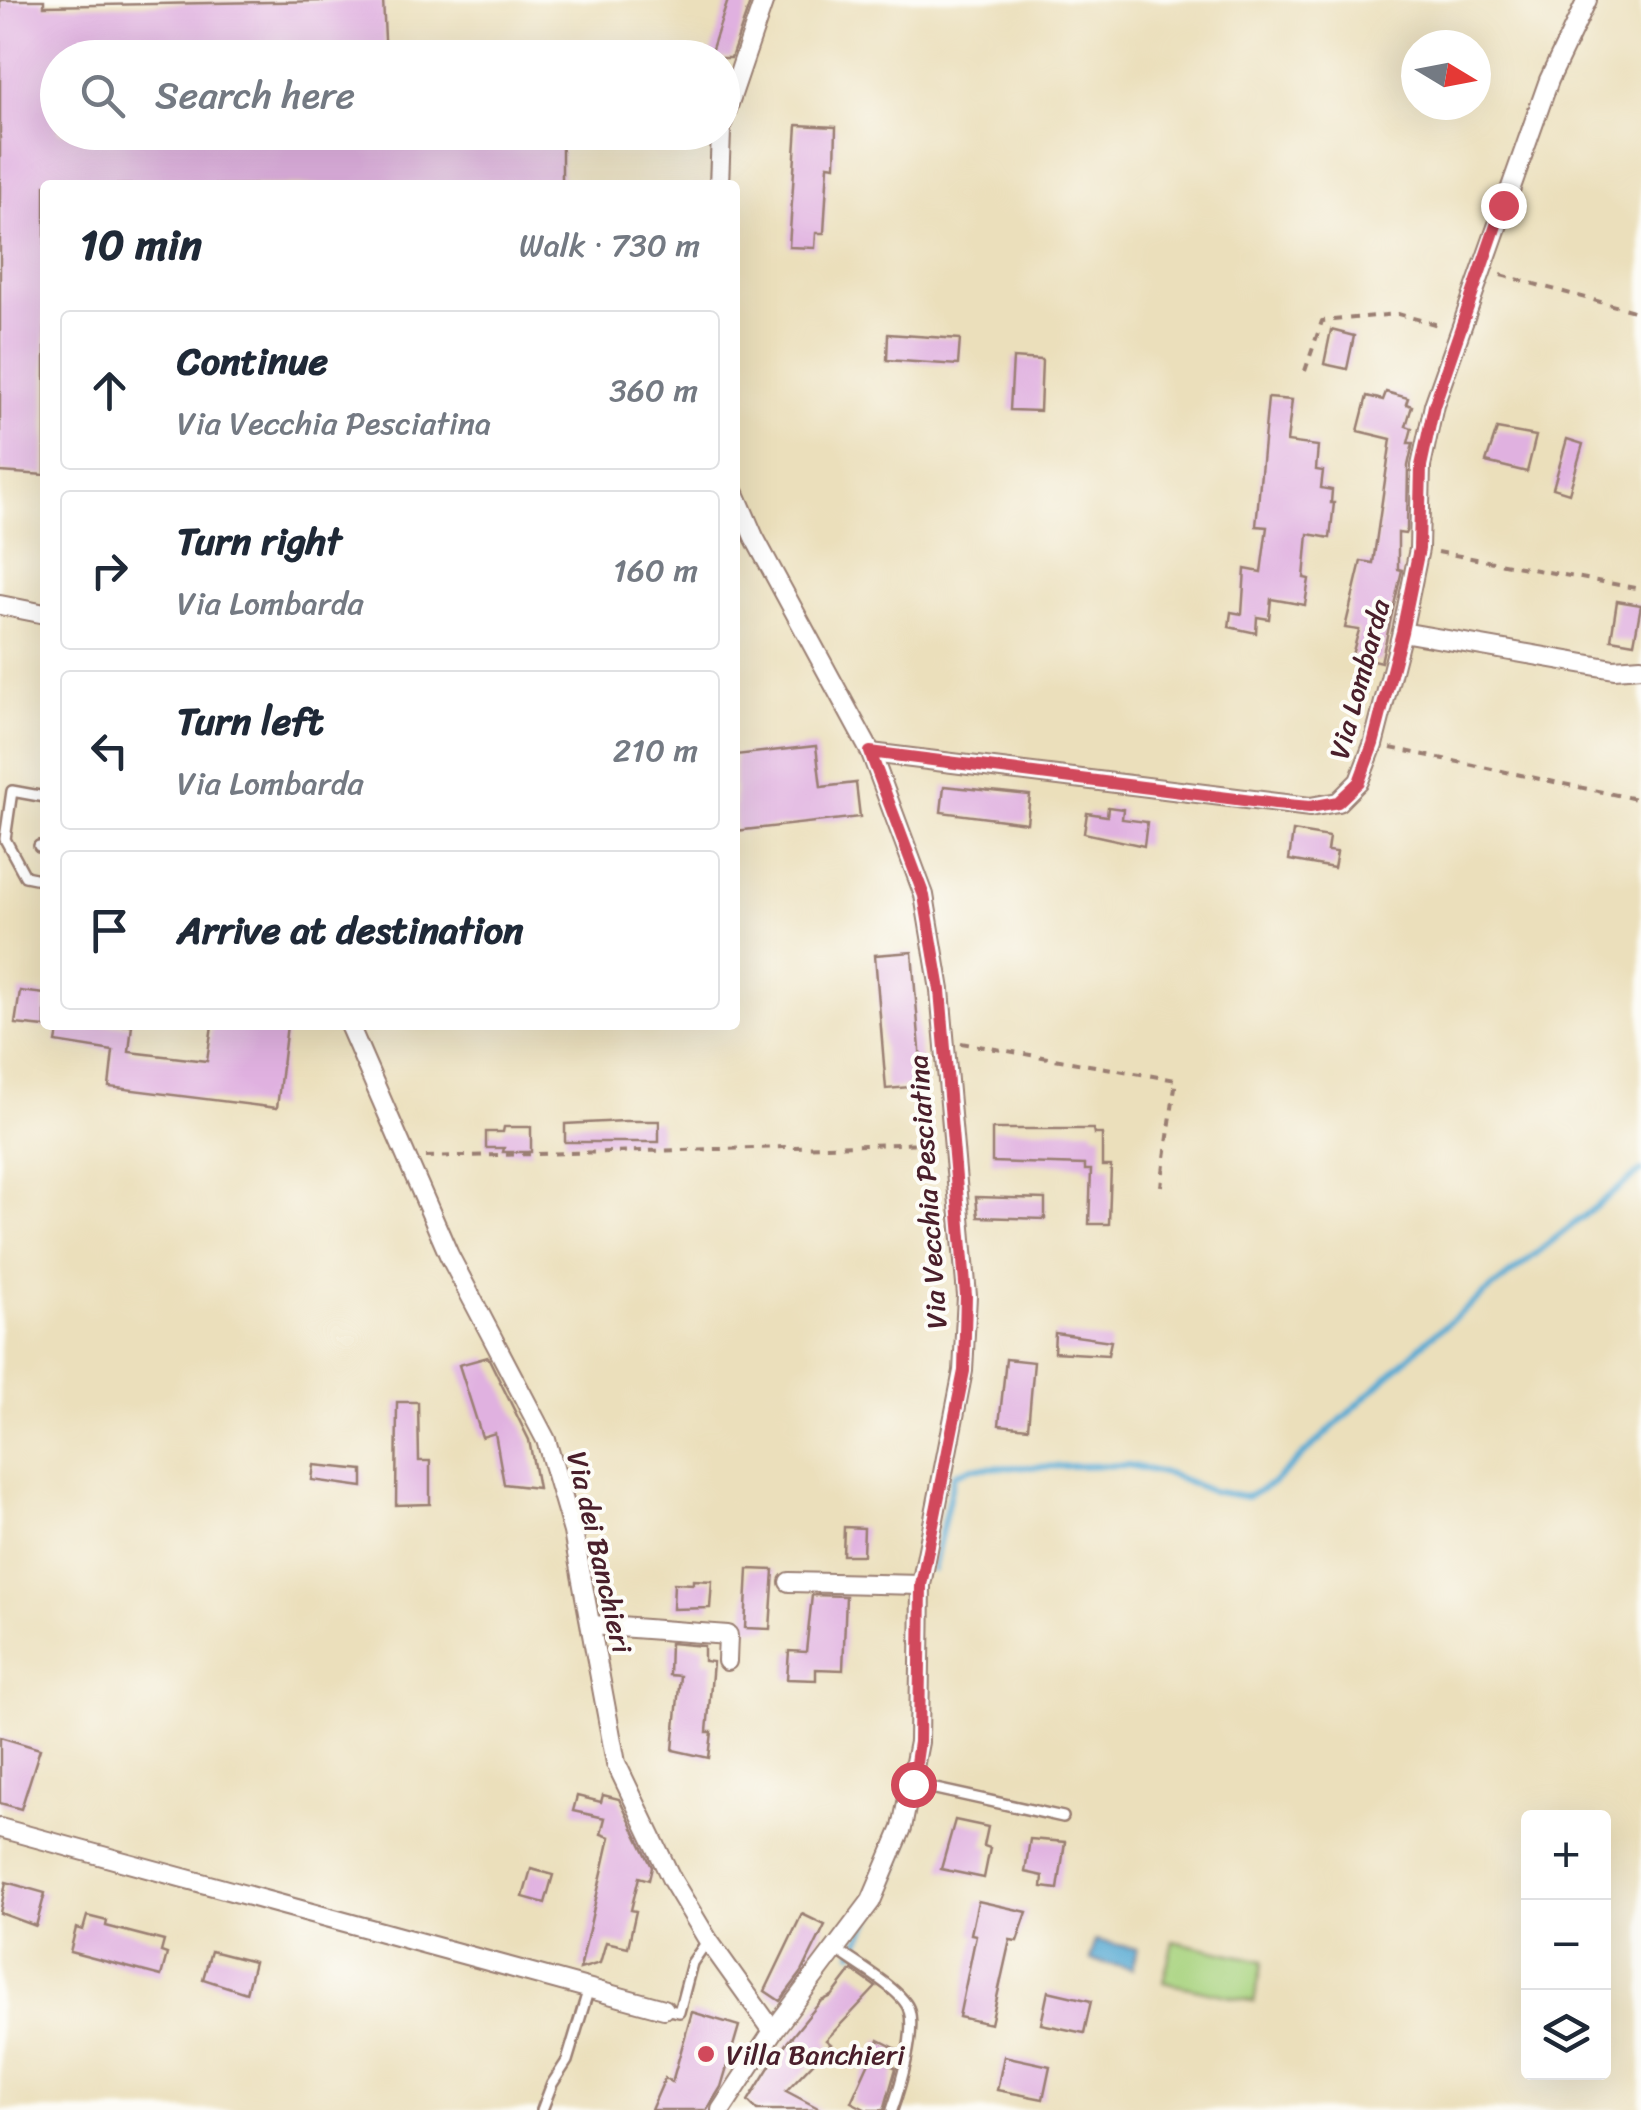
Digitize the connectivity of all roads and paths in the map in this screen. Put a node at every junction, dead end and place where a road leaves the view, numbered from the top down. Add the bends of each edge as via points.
1 (764, 0) edge
2 (1587, 0) edge
3 (740, 71) edge
4 (720, 150) edge
5 (719, 180) edge
6 (1482, 270) junction
7 (1641, 314) edge
8 (1460, 330) junction
9 (1305, 372) dead end
10 (740, 505) edge
11 (1419, 549) junction
12 (1641, 589) edge
13 (0, 605) edge
14 (40, 613) edge
15 (1402, 632) junction
16 (1641, 667) edge
17 (1373, 744) junction
18 (870, 752) junction
19 (40, 796) edge
20 (1641, 800) edge
21 (40, 879) edge
22 (351, 1030) edge
23 (944, 1041) junction
24 (954, 1143) junction
25 (406, 1158) junction
26 (1162, 1186) dead end
27 (789, 1582) dead end
28 (921, 1585) junction
29 (592, 1625) junction
30 (727, 1662) dead end
31 (920, 1785) junction
32 (1063, 1818) dead end
33 (0, 1828) edge
34 (708, 1940) junction
35 (837, 1950) junction
36 (589, 1988) junction
37 (664, 2009) joint
38 (774, 2031) junction
39 (542, 2110) edge
40 (721, 2110) edge
41 (892, 2110) edge

1 - 3 street
2 - 6 street, Via Lombarda via 1548,80
4 - 5 street
6 - 7 path
6 - 8 street, Via Lombarda
8 - 9 path via 1398,314 1322,321
8 - 11 street, Via Lombarda via 1421,466
10 - 18 street, Via Vecchia Pesciatina
11 - 12 path
11 - 15 street, Via Lombarda
13 - 14 street
15 - 16 street via 1614,670
15 - 17 street, Via Lombarda
17 - 18 street, Via Lombarda via 1359,782 1338,802 1310,807
17 - 20 path
18 - 23 street, Via Vecchia Pesciatina via 924,896
19 - 21 lane via 12,791 5,839 24,876
22 - 25 street, Via dei Banchieri
23 - 24 street, Via Vecchia Pesciatina
23 - 26 path via 1176,1080
24 - 25 path
24 - 28 street, Via Vecchia Pesciatina via 966,1296 964,1371
25 - 29 street, Via dei Banchieri via 546,1440
27 - 28 street
28 - 31 street, Via Vecchia Pesciatina
29 - 30 street via 728,1635
29 - 34 street, Via dei Banchieri via 616,1763
31 - 32 lane
31 - 35 street, Via Vecchia Pesciatina via 888,1868
33 - 36 street
34 - 37 lane via 692,1962 679,2012
34 - 38 street, Via dei Banchieri
35 - 38 street, Via Vecchia Pesciatina
35 - 41 lane via 909,2009
36 - 37 street
36 - 39 lane via 568,2061
38 - 40 street, Via Vecchia Pesciatina

